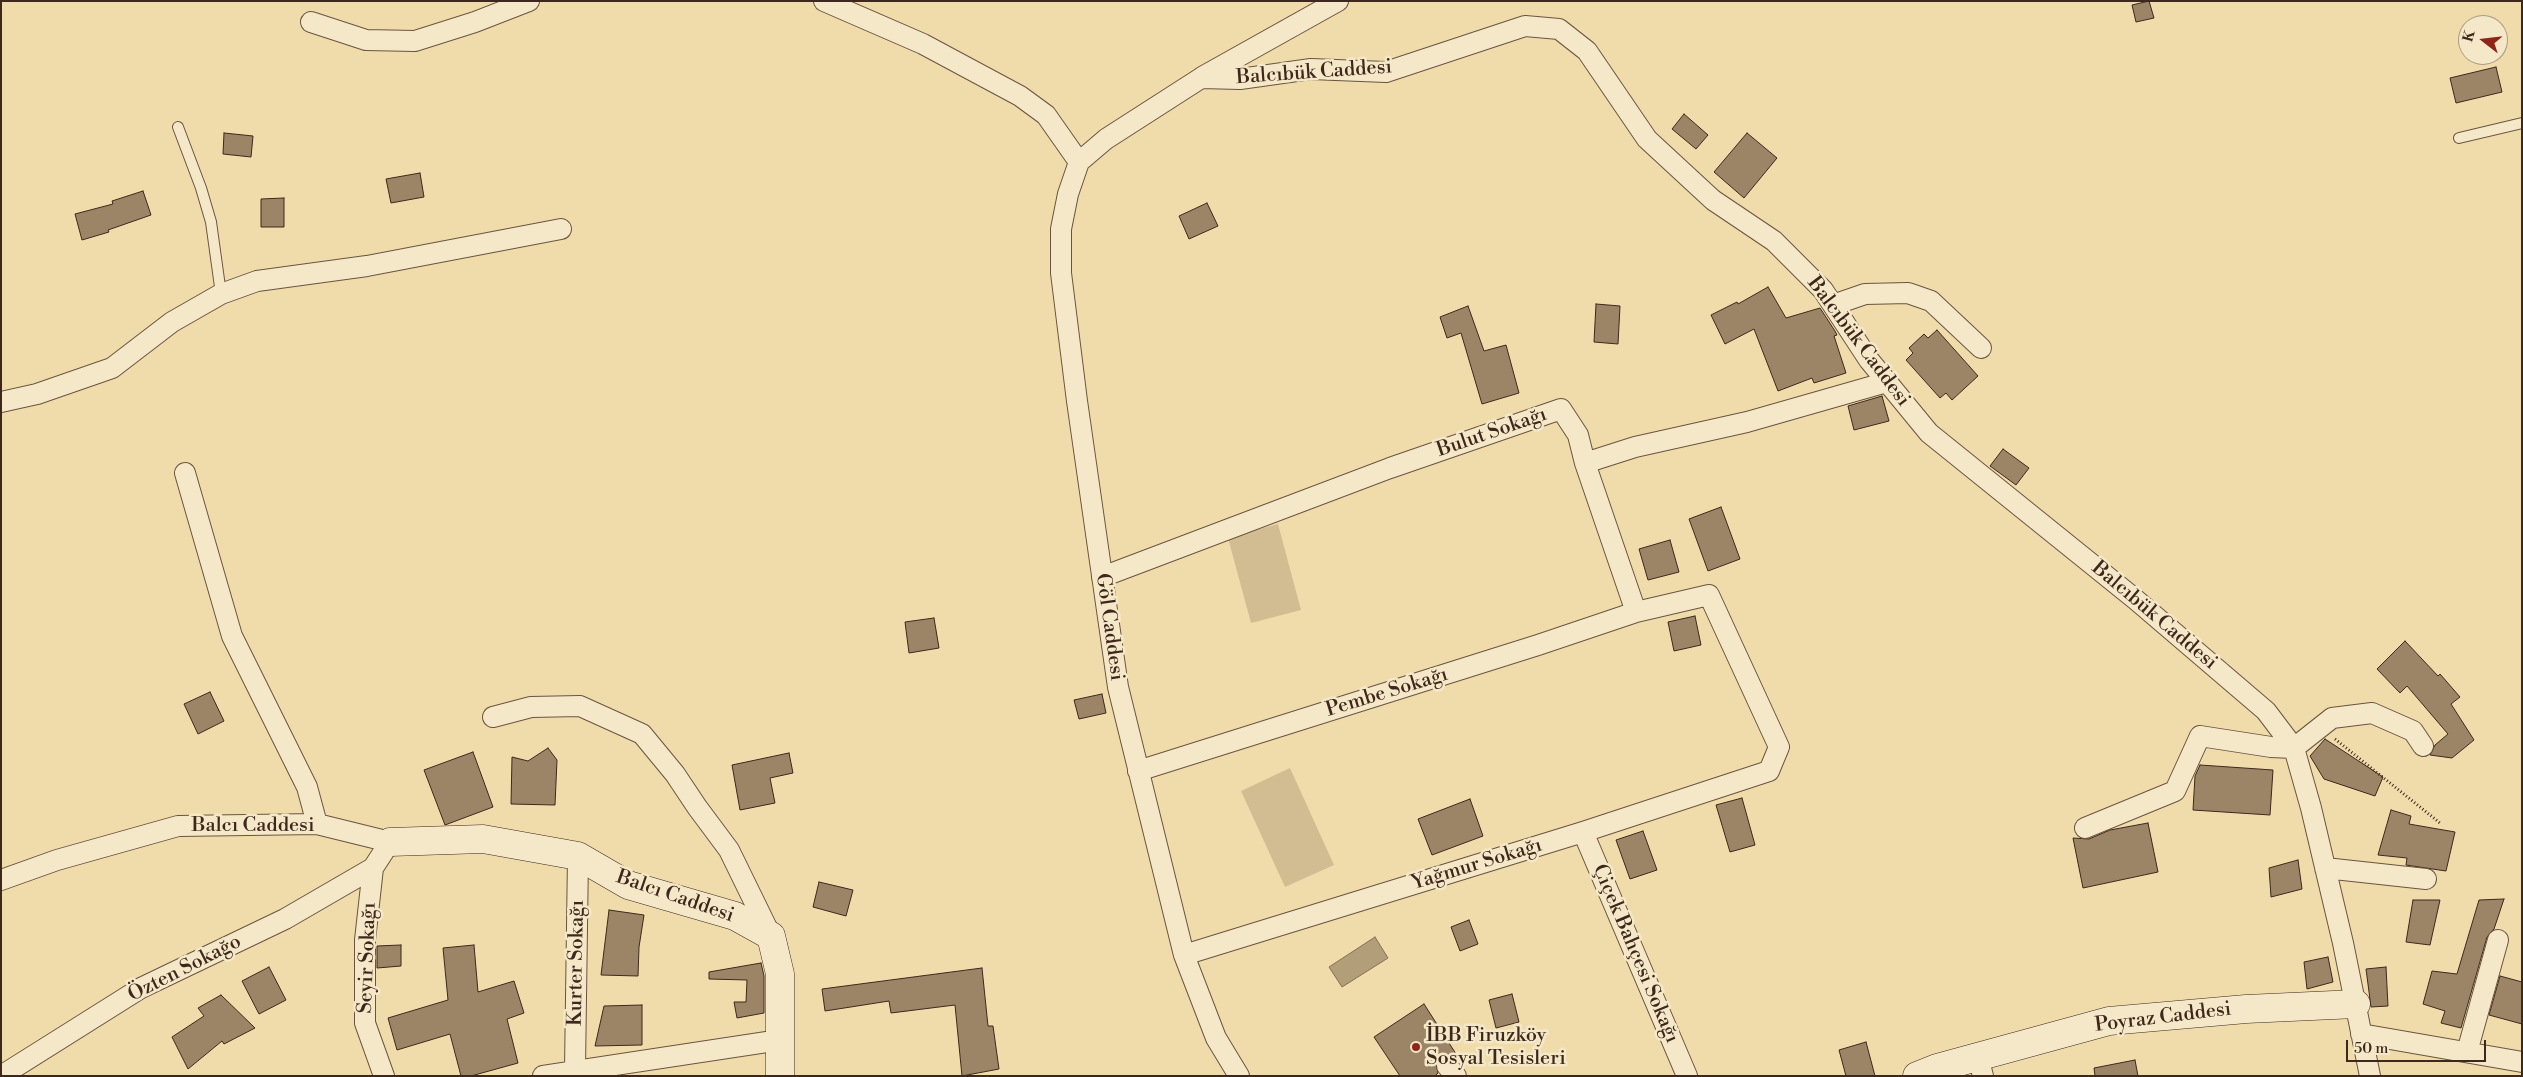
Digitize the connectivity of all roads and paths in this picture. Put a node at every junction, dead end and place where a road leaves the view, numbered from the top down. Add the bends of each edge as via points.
1 (529, 1) edge
2 (824, 1) edge
3 (1338, 1) edge
4 (311, 22) dead end
5 (1201, 78) junction
6 (2522, 123) edge
7 (178, 127) dead end
8 (2459, 138) dead end
9 (1080, 162) junction
10 (561, 229) dead end
11 (221, 294) junction
12 (1833, 305) junction
13 (1981, 348) dead end
14 (1887, 382) junction
15 (1, 402) edge
16 (1585, 463) junction
17 (185, 473) dead end
18 (1102, 577) junction
19 (1636, 612) junction
20 (493, 717) dead end
21 (2321, 728) junction
22 (2423, 746) dead end
23 (2294, 748) junction
24 (1138, 771) junction
25 (1769, 771) joint
26 (2440, 823) dead end
27 (317, 824) junction
28 (2085, 828) dead end
29 (1583, 832) junction
30 (390, 842) junction
31 (578, 856) junction
32 (373, 868) junction
33 (2325, 868) junction
34 (1, 880) edge
35 (2426, 880) dead end
36 (771, 936) junction
37 (2498, 940) dead end
38 (1184, 955) junction
39 (2356, 1004) junction
40 (2361, 1034) junction
41 (780, 1040) junction
42 (2467, 1052) junction
43 (2522, 1062) edge
44 (1980, 1066) edge
45 (575, 1069) junction
46 (381, 1074) edge
47 (1, 1076) edge
48 (543, 1076) edge
49 (780, 1076) edge
50 (1239, 1076) edge
51 (1686, 1076) edge
52 (1917, 1076) edge
53 (2370, 1076) edge

1 - 4 street via 416,41 366,40
2 - 9 street via 922,44 1020,96 1046,115
3 - 5 street
5 - 9 street via 1106,139
5 - 12 street, Balcıbük Caddesi via 1240,79 1311,70 1386,72 1525,26 1559,29 1587,51 1647,139 1713,200 1774,241 1823,290
6 - 8 lane
7 - 11 lane via 211,222
9 - 18 street, Göl Caddesi via 1068,194 1061,229 1061,273
10 - 11 street via 367,266 257,281
11 - 15 street via 172,322 112,368 37,394
12 - 13 street via 1865,294 1908,293 1931,301
12 - 14 street, Balcıbük Caddesi
14 - 16 street via 1747,422 1635,447
14 - 23 street, Balcıbük Caddesi via 1929,433 2136,598 2258,704
16 - 18 street, Bulut Sokağı via 1578,435 1562,409 1390,468
16 - 19 street
17 - 27 street via 232,636 307,787
18 - 24 street, Göl Caddesi via 1118,686
19 - 24 street, Pembe Sokağı
19 - 25 street, Pembe Sokağı via 1709,595 1779,747
20 - 36 street via 531,707 580,706 642,734 676,774 729,850
21 - 22 street via 2332,718 2372,714 2413,731
21 - 23 street
21 - 26 path
23 - 28 street via 2200,736 2175,791
23 - 33 street, Balcıbük Caddesi
24 - 38 street, Göl Caddesi
25 - 29 street, Yağmur Sokağı
27 - 30 street, Balcı Caddesi
27 - 34 street, Balcı Caddesi via 178,826 57,860
29 - 38 street, Yağmur Sokağı
29 - 51 street, Çiçek Bahçesi Sokağı
30 - 31 street, Balcı Caddesi via 483,839
30 - 32 street, Seyir Sokağı
31 - 36 street, Balcı Caddesi via 628,885 735,916
31 - 45 street, Kurter Sokağı
32 - 46 street, Seyir Sokağı via 365,940 365,1023
32 - 47 street, Özten Sokağo via 285,919 141,988
33 - 35 street
33 - 39 street, Balcıbük Caddesi
36 - 41 street via 780,974
37 - 42 street
38 - 50 street, Göl Caddesi via 1216,1038
39 - 40 street, Balcıbük Caddesi
39 - 44 street, Poyraz Caddesi via 2246,1009 2109,1021
40 - 42 street
40 - 53 street, Balcıbük Caddesi
41 - 45 street
41 - 49 street
42 - 43 street
44 - 52 street, Poyraz Caddesi
45 - 48 street

